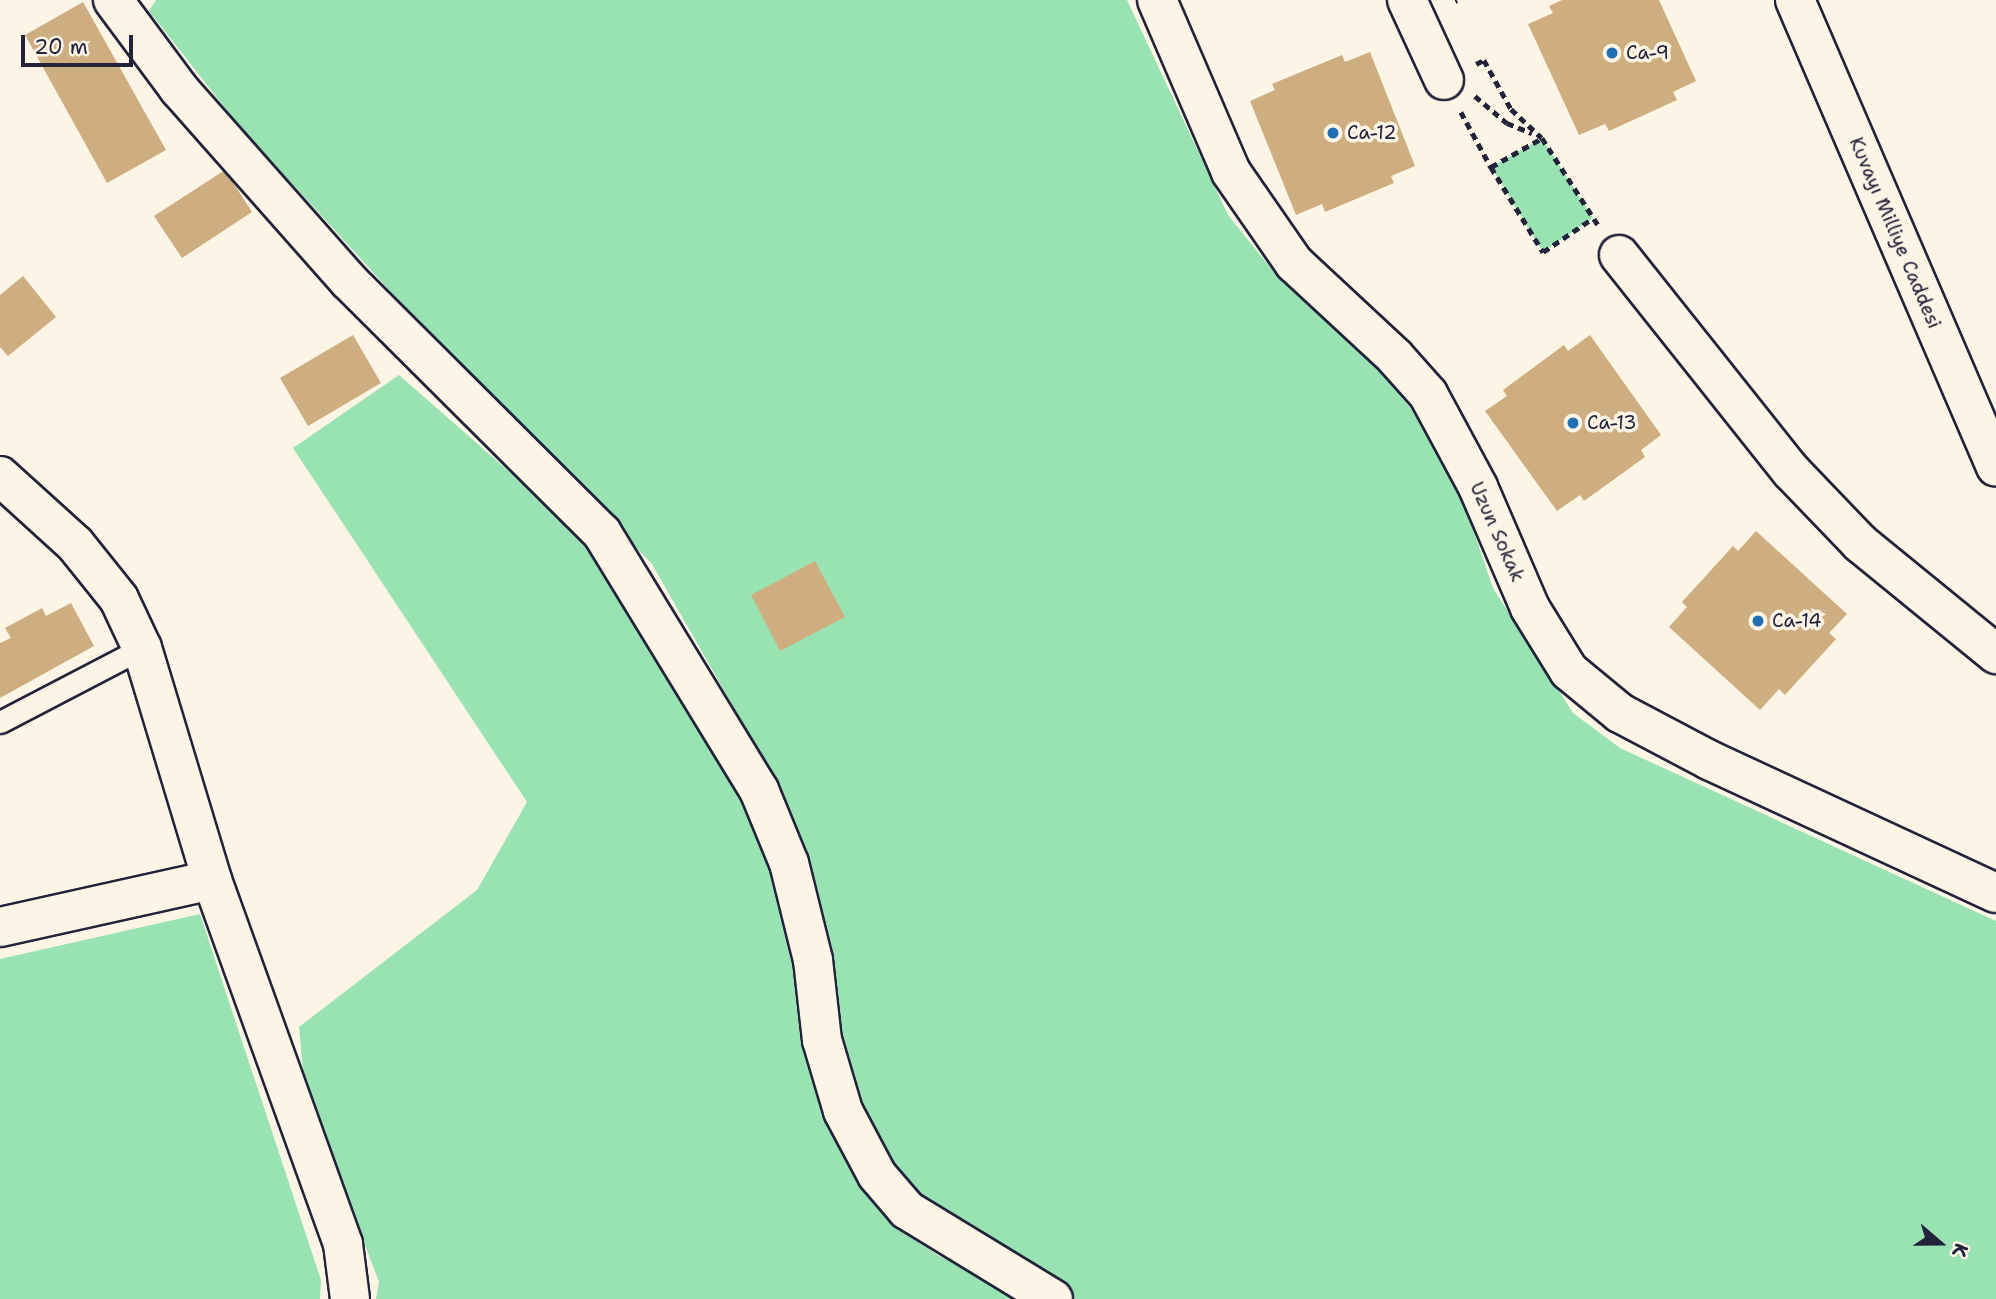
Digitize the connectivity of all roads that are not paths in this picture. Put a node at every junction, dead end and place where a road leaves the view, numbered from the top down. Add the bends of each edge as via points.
1 (113, 0) edge
2 (1157, 0) edge
3 (1407, 0) edge
4 (1795, 0) edge
5 (1451, 77) road end
6 (1619, 255) road end
7 (1996, 467) edge
8 (0, 476) edge
9 (142, 648) junction
10 (1996, 654) edge
11 (0, 722) edge
12 (212, 880) junction
13 (1996, 893) edge
14 (0, 927) edge
15 (350, 1299) edge
16 (1053, 1299) edge

1 - 16 street via 179,89 349,281 602,533 759,790 789,863 813,960 822,1040 840,1099 877,1175 907,1210
2 - 13 street, Uzun Sokak via 1231,172 1294,263 1428,394 1478,487 1530,608 1569,671 1619,713 1709,760
3 - 5 street
4 - 7 street, Kuvayı Milliye Caddesi
6 - 10 street via 1791,471 1860,543
8 - 9 street via 75,544 120,599
9 - 11 lane
9 - 12 street
12 - 14 street
12 - 15 street via 343,1244

